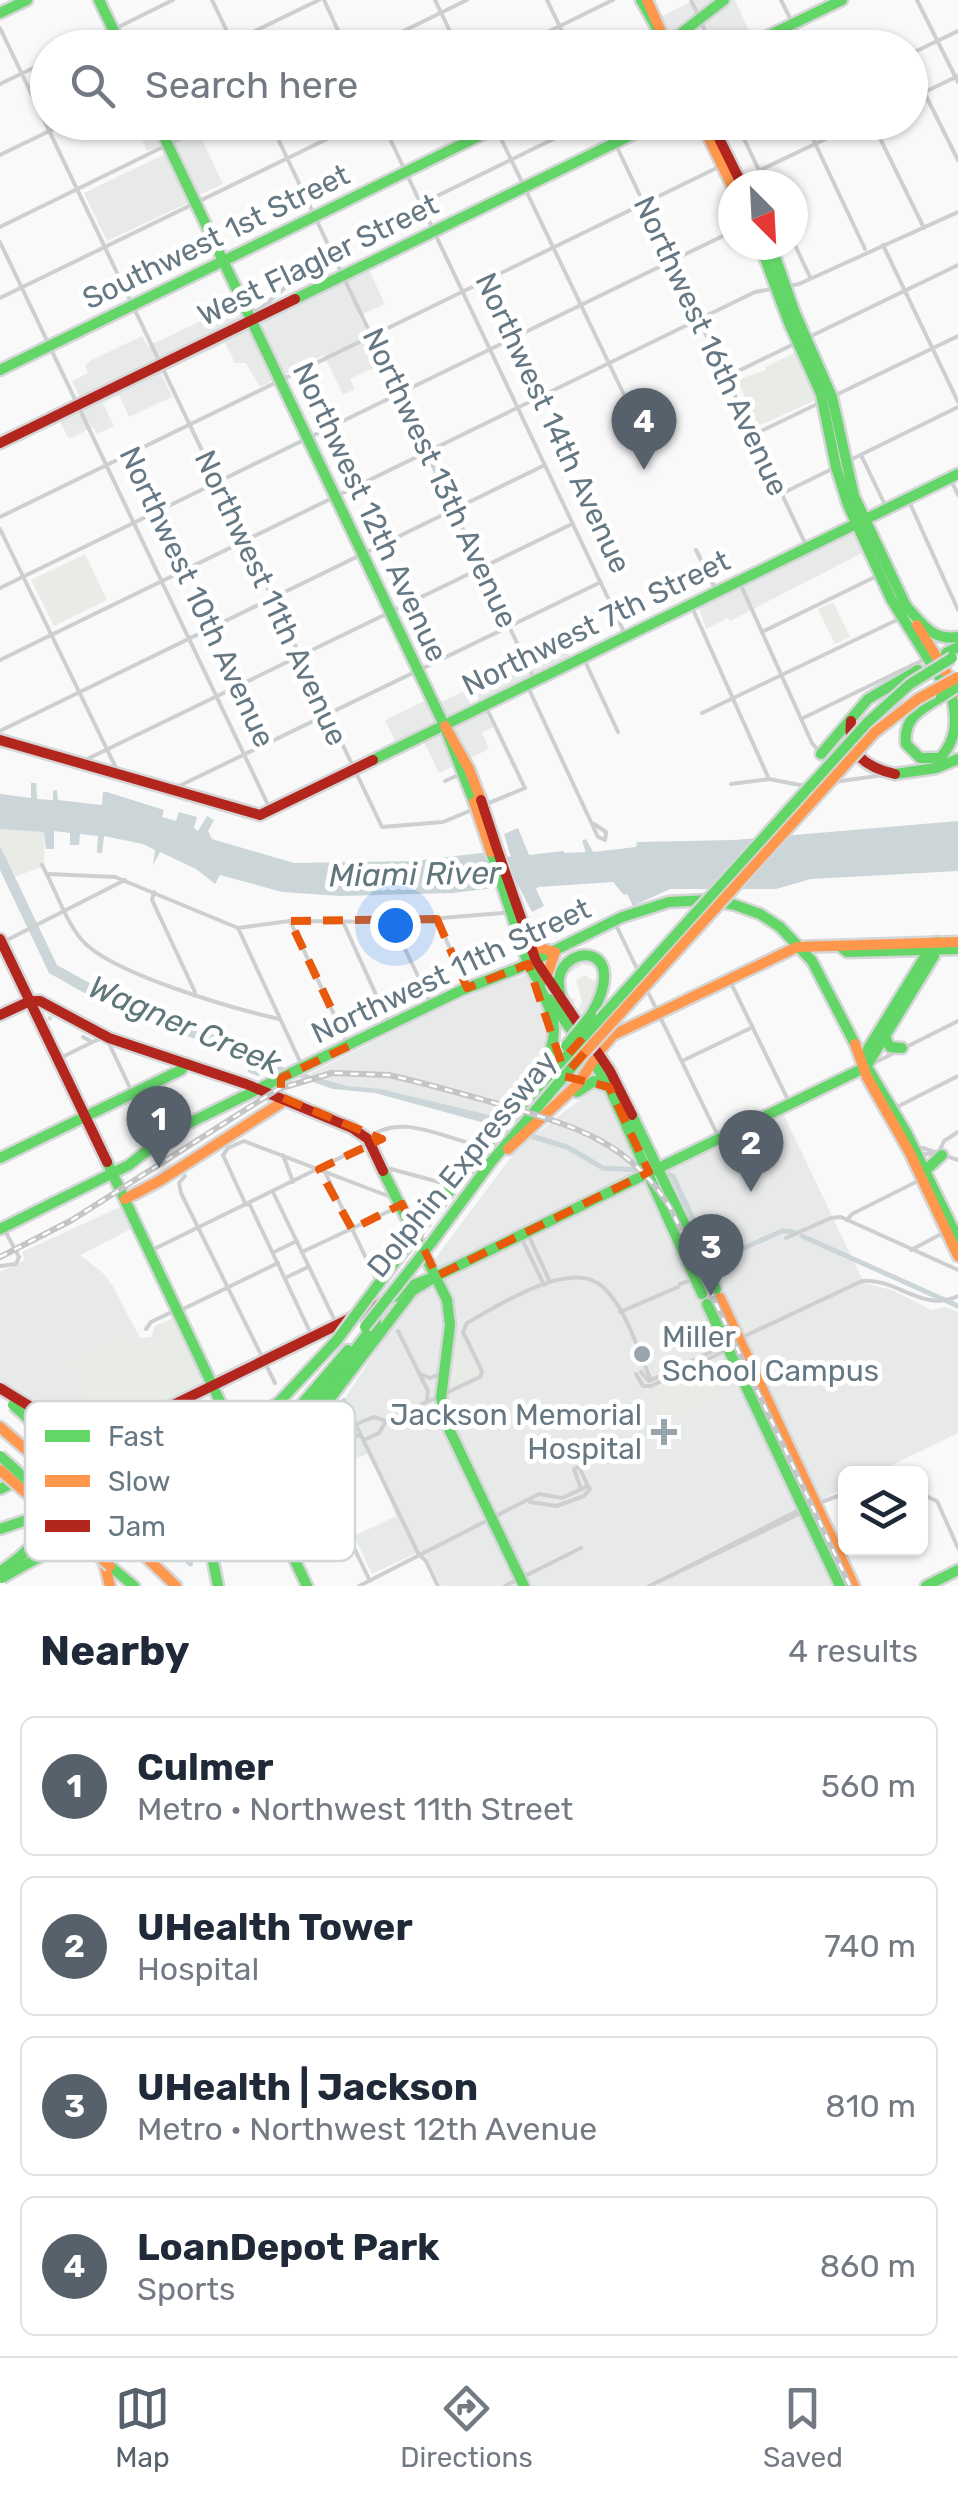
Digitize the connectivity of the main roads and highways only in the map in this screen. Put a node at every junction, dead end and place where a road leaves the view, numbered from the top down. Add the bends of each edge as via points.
1 (27, 0) edge
2 (99, 0) edge
3 (644, 0) edge
4 (724, 0) edge
5 (842, 0) edge
6 (0, 13) edge
7 (687, 28) junction
8 (113, 30) edge
9 (656, 30) edge
10 (663, 30) edge
11 (680, 30) edge
12 (685, 30) edge
13 (783, 30) edge
14 (166, 140) edge
15 (467, 140) edge
16 (623, 140) edge
17 (712, 140) edge
18 (717, 140) edge
19 (726, 164) junction
20 (729, 170) edge
21 (768, 260) edge
22 (775, 260) edge
23 (224, 261) junction
24 (782, 286) junction
25 (252, 320) junction
26 (0, 370) edge
27 (0, 443) edge
28 (955, 482) edge
29 (861, 522) junction
30 (906, 611) junction
31 (958, 638) edge
32 (958, 647) edge
33 (952, 656) edge
34 (958, 678) edge
35 (953, 696) edge
36 (853, 716) junction
37 (444, 725) junction
38 (0, 740) edge
39 (820, 754) road end
40 (958, 759) edge
41 (478, 803) junction
42 (512, 916) junction
43 (787, 932) junction
44 (527, 936) junction
45 (1, 942) edge
46 (958, 945) edge
47 (802, 946) junction
48 (933, 946) junction
49 (786, 951) junction
50 (555, 952) junction
51 (532, 962) junction
52 (542, 981) junction
53 (30, 1001) junction
54 (562, 1003) junction
55 (0, 1015) edge
56 (884, 1036) junction
57 (902, 1048) road end
58 (572, 1052) junction
59 (596, 1056) junction
60 (186, 1064) junction
61 (866, 1066) junction
62 (284, 1077) junction
63 (609, 1087) junction
64 (264, 1092) junction
65 (283, 1100) junction
66 (556, 1107) junction
67 (271, 1109) junction
68 (86, 1117) junction
69 (497, 1132) junction
70 (940, 1154) road end
71 (0, 1158) edge
72 (653, 1170) junction
73 (113, 1174) junction
74 (925, 1175) junction
75 (472, 1191) junction
76 (125, 1199) junction
77 (2, 1228) edge
78 (954, 1231) edge
79 (958, 1256) edge
80 (437, 1276) junction
81 (413, 1290) junction
82 (396, 1297) junction
83 (370, 1324) junction
84 (214, 1384) junction
85 (0, 1391) edge
86 (179, 1401) edge
87 (222, 1401) edge
88 (277, 1401) edge
89 (304, 1401) edge
90 (318, 1401) edge
91 (328, 1401) edge
92 (25, 1405) edge
93 (25, 1412) edge
94 (0, 1416) edge
95 (0, 1427) edge
96 (19, 1443) junction
97 (25, 1448) edge
98 (0, 1456) edge
99 (0, 1470) edge
100 (25, 1476) edge
101 (25, 1478) edge
102 (0, 1490) edge
103 (25, 1492) edge
104 (811, 1509) junction
105 (25, 1515) edge
106 (25, 1519) edge
107 (0, 1527) edge
108 (25, 1554) edge
109 (30, 1561) edge
110 (104, 1561) edge
111 (104, 1561) edge
112 (152, 1561) edge
113 (213, 1561) edge
114 (295, 1561) edge
115 (110, 1566) junction
116 (958, 1570) edge
117 (1, 1577) edge
118 (522, 1582) edge
119 (110, 1586) edge
120 (126, 1586) edge
121 (134, 1586) edge
122 (176, 1586) edge
123 (218, 1586) edge
124 (307, 1586) edge
125 (840, 1586) edge
126 (854, 1586) edge
127 (926, 1586) edge

1 - 6 main road
2 - 8 main road
3 - 9 main road
3 - 10 main road
4 - 7 main road
5 - 13 main road
7 - 11 main road
7 - 12 main road
14 - 23 main road, Northwest 12th Avenue
15 - 23 main road, Southwest 1st Street
16 - 25 main road, West Flagler Street via 279,301
17 - 19 main road
18 - 19 main road
19 - 20 main road
21 - 24 main road
22 - 24 main road
23 - 25 main road, Northwest 12th Avenue
23 - 26 main road, Southwest 1st Street
24 - 29 main road via 828,399 840,464
25 - 27 main road, West Flagler Street
25 - 37 main road, Northwest 12th Avenue
28 - 29 main road, Northwest 7th Street
29 - 30 main road
29 - 30 main road via 880,575
29 - 37 main road, Northwest 7th Street
30 - 31 main road via 930,635
30 - 35 main road
30 - 35 main road via 926,658
32 - 33 main road
33 - 36 main road, bridge via 875,694
33 - 58 main road, Dolphin Expressway, bridge via 867,724
34 - 58 main road, Dolphin Expressway, bridge via 875,732
35 - 35 main road via 958,724 952,747 940,758 920,758 906,744 905,726 914,714
36 - 39 main road
36 - 40 main road via 849,742 859,761 874,770 895,774
37 - 38 main road, Northwest 7th Street via 255,816
37 - 41 main road, Northwest 12th Avenue
37 - 41 main road, Northwest 12th Avenue via 470,769
41 - 42 main road, Northwest 12th Avenue, bridge
42 - 44 main road, Northwest 12th Avenue
42 - 51 main road, Northwest 12th Avenue
43 - 47 main road, Northwest 11th Street
43 - 49 main road
43 - 50 main road, Northwest 11th Street via 755,912 698,900 662,904
44 - 50 main road
44 - 51 main road, Northwest 12th Avenue
45 - 53 main road
46 - 48 main road
47 - 48 main road
47 - 49 main road
47 - 61 main road
48 - 56 main road
48 - 61 main road via 868,1049
49 - 59 main road via 609,1038
50 - 51 main road, Northwest 11th Street
50 - 52 main road
51 - 52 main road, Northwest 12th Avenue
51 - 62 main road, Northwest 11th Street
52 - 54 main road, Northwest 12th Avenue
52 - 59 main road, Northwest 12th Avenue
52 - 69 main road via 552,1046
53 - 55 main road
53 - 60 main road
53 - 68 main road
54 - 58 main road, bridge via 556,983 562,966 575,956 604,966 604,998
54 - 59 main road, Northwest 12th Avenue
56 - 57 main road via 890,1047
56 - 61 main road
58 - 69 main road, Dolphin Expressway
58 - 75 main road, Dolphin Expressway
59 - 63 main road, Northwest 12th Avenue
59 - 66 main road
59 - 72 main road, Northwest 12th Avenue
60 - 64 main road
60 - 68 main road
61 - 72 main road
61 - 74 main road
62 - 64 main road, Northwest 11th Street
62 - 65 main road
63 - 66 main road via 592,1082
63 - 72 main road, Northwest 12th Avenue
64 - 65 main road
64 - 67 main road
64 - 73 main road, Northwest 11th Street via 156,1142
65 - 67 main road
65 - 80 main road via 369,1140
66 - 75 main road
67 - 76 main road
68 - 71 main road
68 - 73 main road
69 - 88 main road, Dolphin Expressway, bridge via 337,1340
70 - 74 main road
72 - 80 main road
72 - 104 main road, Northwest 12th Avenue via 704,1299
72 - 104 main road, Northwest 12th Avenue via 712,1273
73 - 76 main road
73 - 77 main road, Northwest 11th Street
74 - 78 main road
75 - 83 main road, Dolphin Expressway, bridge
76 - 84 main road
78 - 79 main road
80 - 81 main road
80 - 82 main road
80 - 118 main road via 449,1306 440,1396 449,1430
81 - 82 main road
81 - 91 main road
82 - 84 main road
83 - 89 main road
83 - 90 main road
84 - 86 main road, bridge
84 - 87 main road
85 - 92 main road, bridge
85 - 93 main road, bridge
94 - 96 main road
95 - 96 main road
96 - 97 main road
98 - 100 main road, bridge
99 - 103 main road, bridge
101 - 102 main road, bridge
104 - 125 main road, Northwest 12th Avenue
104 - 126 main road, Northwest 12th Avenue
105 - 107 main road, bridge
106 - 107 main road
108 - 117 main road, bridge
109 - 117 main road, bridge
110 - 119 main road, bridge
111 - 115 main road, bridge
112 - 122 main road
113 - 123 main road, bridge
114 - 124 main road
115 - 120 main road
115 - 121 main road
116 - 127 main road

